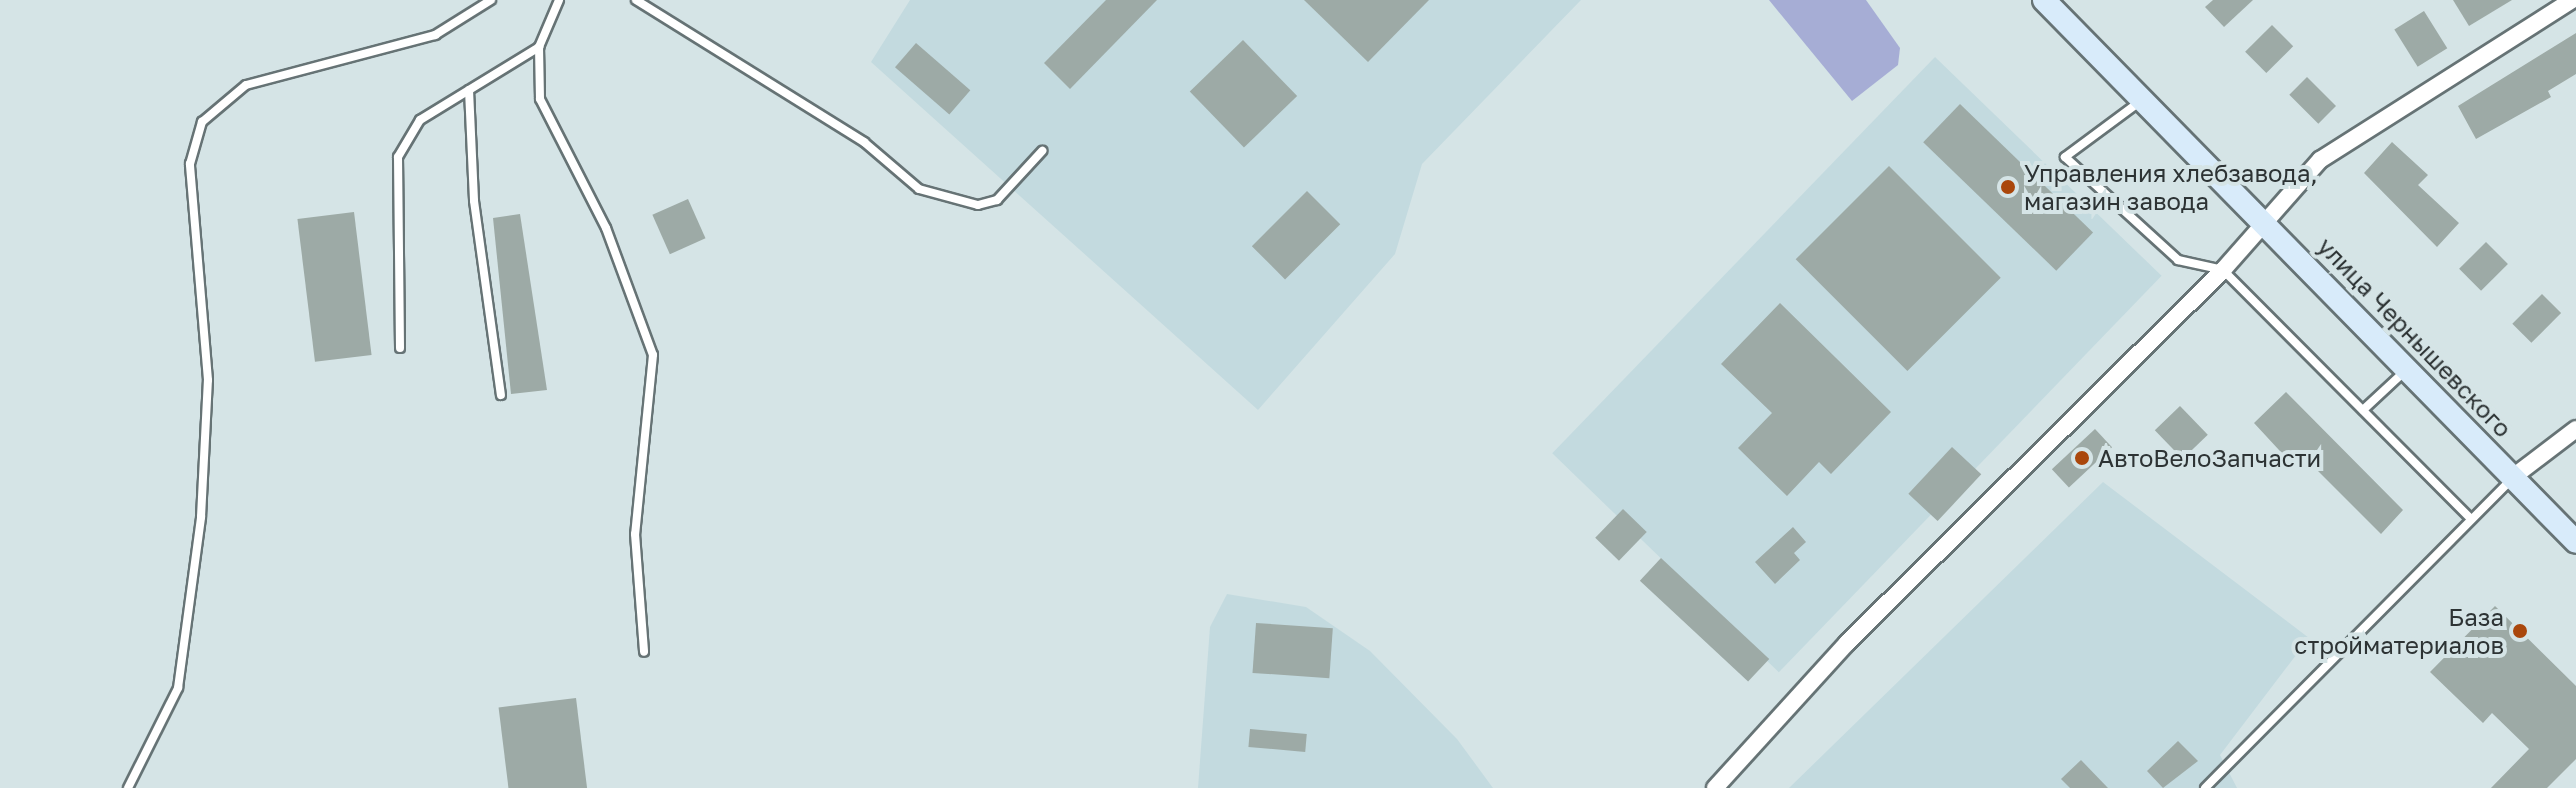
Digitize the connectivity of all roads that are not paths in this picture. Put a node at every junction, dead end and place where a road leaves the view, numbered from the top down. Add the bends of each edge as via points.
1 (491, 0) edge
2 (559, 0) edge
3 (636, 0) edge
4 (2044, 0) edge
5 (2572, 0) edge
6 (539, 47) junction
7 (469, 90) junction
8 (2143, 99) junction
9 (1042, 151) dead end
10 (2268, 222) junction
11 (2223, 270) junction
12 (400, 348) dead end
13 (2409, 366) junction
14 (501, 395) dead end
15 (2363, 410) junction
16 (2576, 429) edge
17 (2513, 477) junction
18 (2469, 517) junction
19 (2576, 542) edge
20 (644, 652) dead end
21 (128, 788) edge
22 (1715, 788) edge
23 (2205, 788) edge

1 - 21 lane via 435,35 246,85 202,122 190,164 208,380 201,517 178,688
2 - 6 lane
3 - 9 lane via 864,142 919,189 978,205 997,200
4 - 8 main road, улица Чернышевского
5 - 10 street via 2320,160
6 - 7 lane
6 - 20 lane via 540,99 606,228 653,355 635,534
7 - 12 lane via 420,120 398,157
7 - 14 lane via 474,201
8 - 10 main road, улица Чернышевского
8 - 11 lane via 2065,157 2178,260
10 - 11 street
10 - 13 main road, улица Чернышевского
11 - 15 lane
11 - 22 street via 1847,643
13 - 15 lane
13 - 17 main road, улица Чернышевского
15 - 18 lane
16 - 17 street
17 - 18 lane
17 - 19 main road, улица Чернышевского
18 - 23 lane

